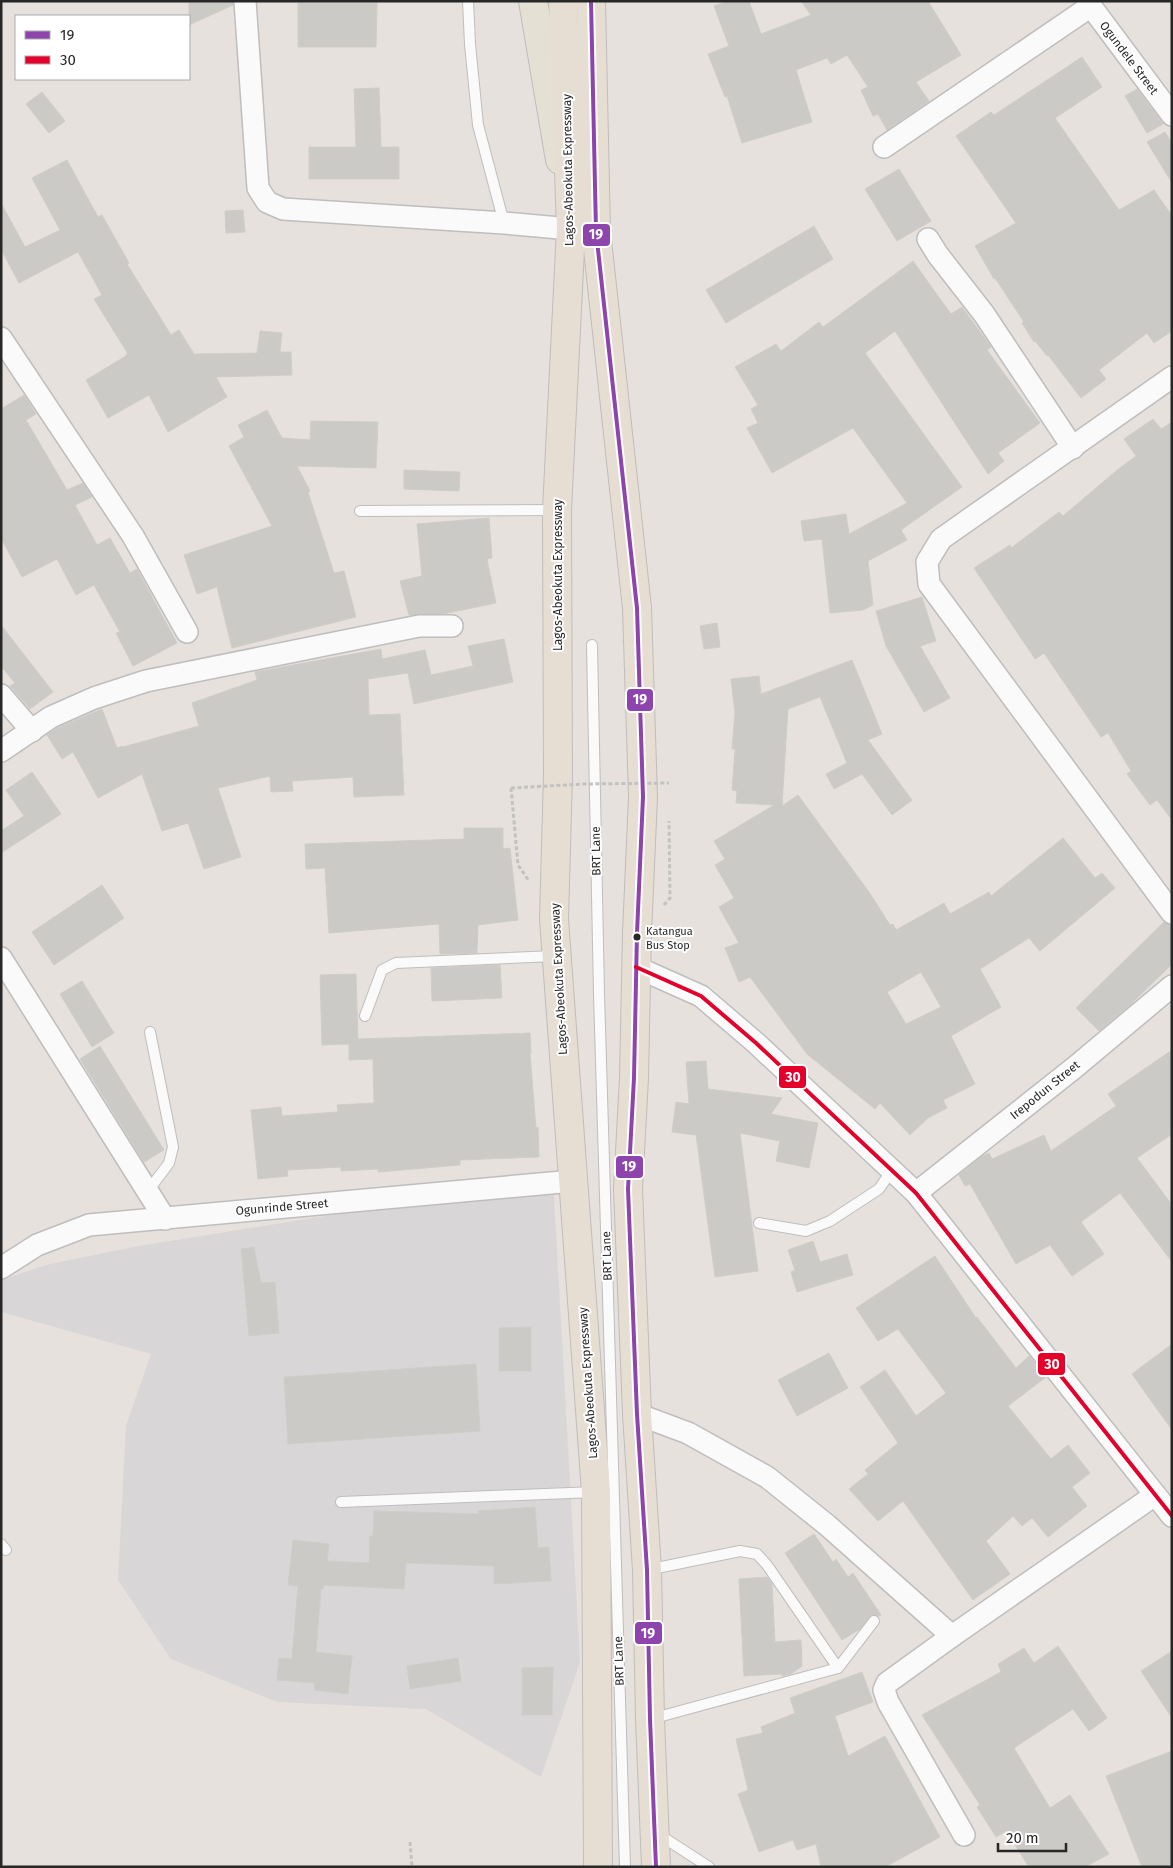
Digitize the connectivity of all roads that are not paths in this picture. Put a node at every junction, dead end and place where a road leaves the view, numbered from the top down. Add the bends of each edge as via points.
1 (245, 1) edge
2 (468, 1) edge
3 (533, 1) edge
4 (563, 1) edge
5 (591, 1) edge
6 (604, 1) edge
7 (1089, 4) edge
8 (1172, 115) edge
9 (884, 147) dead end
10 (504, 222) junction
11 (584, 230) junction
12 (928, 239) dead end
13 (1, 338) edge
14 (1172, 377) edge
15 (1073, 448) junction
16 (557, 510) junction
17 (360, 511) dead end
18 (452, 626) dead end
19 (187, 632) dead end
20 (592, 645) dead end
21 (1, 695) edge
22 (32, 731) junction
23 (1, 751) edge
24 (1172, 913) edge
25 (555, 956) junction
26 (1, 958) edge
27 (636, 967) junction
28 (1172, 986) edge
29 (365, 1016) dead end
30 (150, 1032) dead end
31 (892, 1170) junction
32 (573, 1181) junction
33 (148, 1191) junction
34 (916, 1193) junction
35 (165, 1218) junction
36 (759, 1223) dead end
37 (1, 1268) edge
38 (637, 1414) junction
39 (596, 1492) junction
40 (1155, 1495) junction
41 (342, 1502) dead end
42 (1172, 1516) edge
43 (647, 1570) junction
44 (874, 1621) dead end
45 (952, 1636) junction
46 (838, 1668) junction
47 (650, 1719) junction
48 (655, 1832) junction
49 (964, 1835) dead end
50 (598, 1867) edge
51 (625, 1867) edge
52 (656, 1867) edge
53 (709, 1867) edge

1 - 10 street via 258,188 267,202 283,209
2 - 10 lane via 478,125
3 - 11 main road
4 - 11 highway, Lagos-Abeokuta Expressway
5 - 11 highway, Lagos-Abeokuta Expressway
6 - 11 main road
7 - 8 street, Ogundele Street
7 - 9 street
10 - 11 street
11 - 16 highway, Lagos-Abeokuta Expressway
11 - 27 highway, Lagos-Abeokuta Expressway via 637,608 643,797
12 - 15 street via 984,314
13 - 19 street via 133,536
14 - 15 street
15 - 24 street via 941,539 927,562 929,584
16 - 17 lane
16 - 25 highway, Lagos-Abeokuta Expressway
18 - 22 street via 419,626 146,681 94,698 51,717
20 - 51 lane, BRT Lane
21 - 22 street
22 - 23 street
25 - 29 lane via 396,963 382,970
25 - 32 highway, Lagos-Abeokuta Expressway
26 - 33 street
27 - 31 street via 701,996
27 - 38 highway, Lagos-Abeokuta Expressway via 628,1189
28 - 34 street, Irepodun Street
30 - 33 lane via 172,1147 168,1163
31 - 34 street
31 - 36 lane via 879,1189 830,1221 806,1230
32 - 35 street, Ogunrinde Street
32 - 39 highway, Lagos-Abeokuta Expressway
33 - 35 street
34 - 40 street
35 - 37 street, Ogunrinde Street via 88,1225 37,1245
38 - 43 highway, Lagos-Abeokuta Expressway
38 - 45 street via 688,1432 767,1477 827,1525
39 - 41 lane
39 - 50 highway, Lagos-Abeokuta Expressway
40 - 42 street
40 - 45 street
43 - 46 lane via 740,1551 757,1554
43 - 47 highway, Lagos-Abeokuta Expressway
44 - 46 lane
45 - 49 street via 887,1683 884,1690
46 - 47 lane
47 - 48 highway, Lagos-Abeokuta Expressway
48 - 52 highway, Lagos-Abeokuta Expressway
48 - 53 lane

